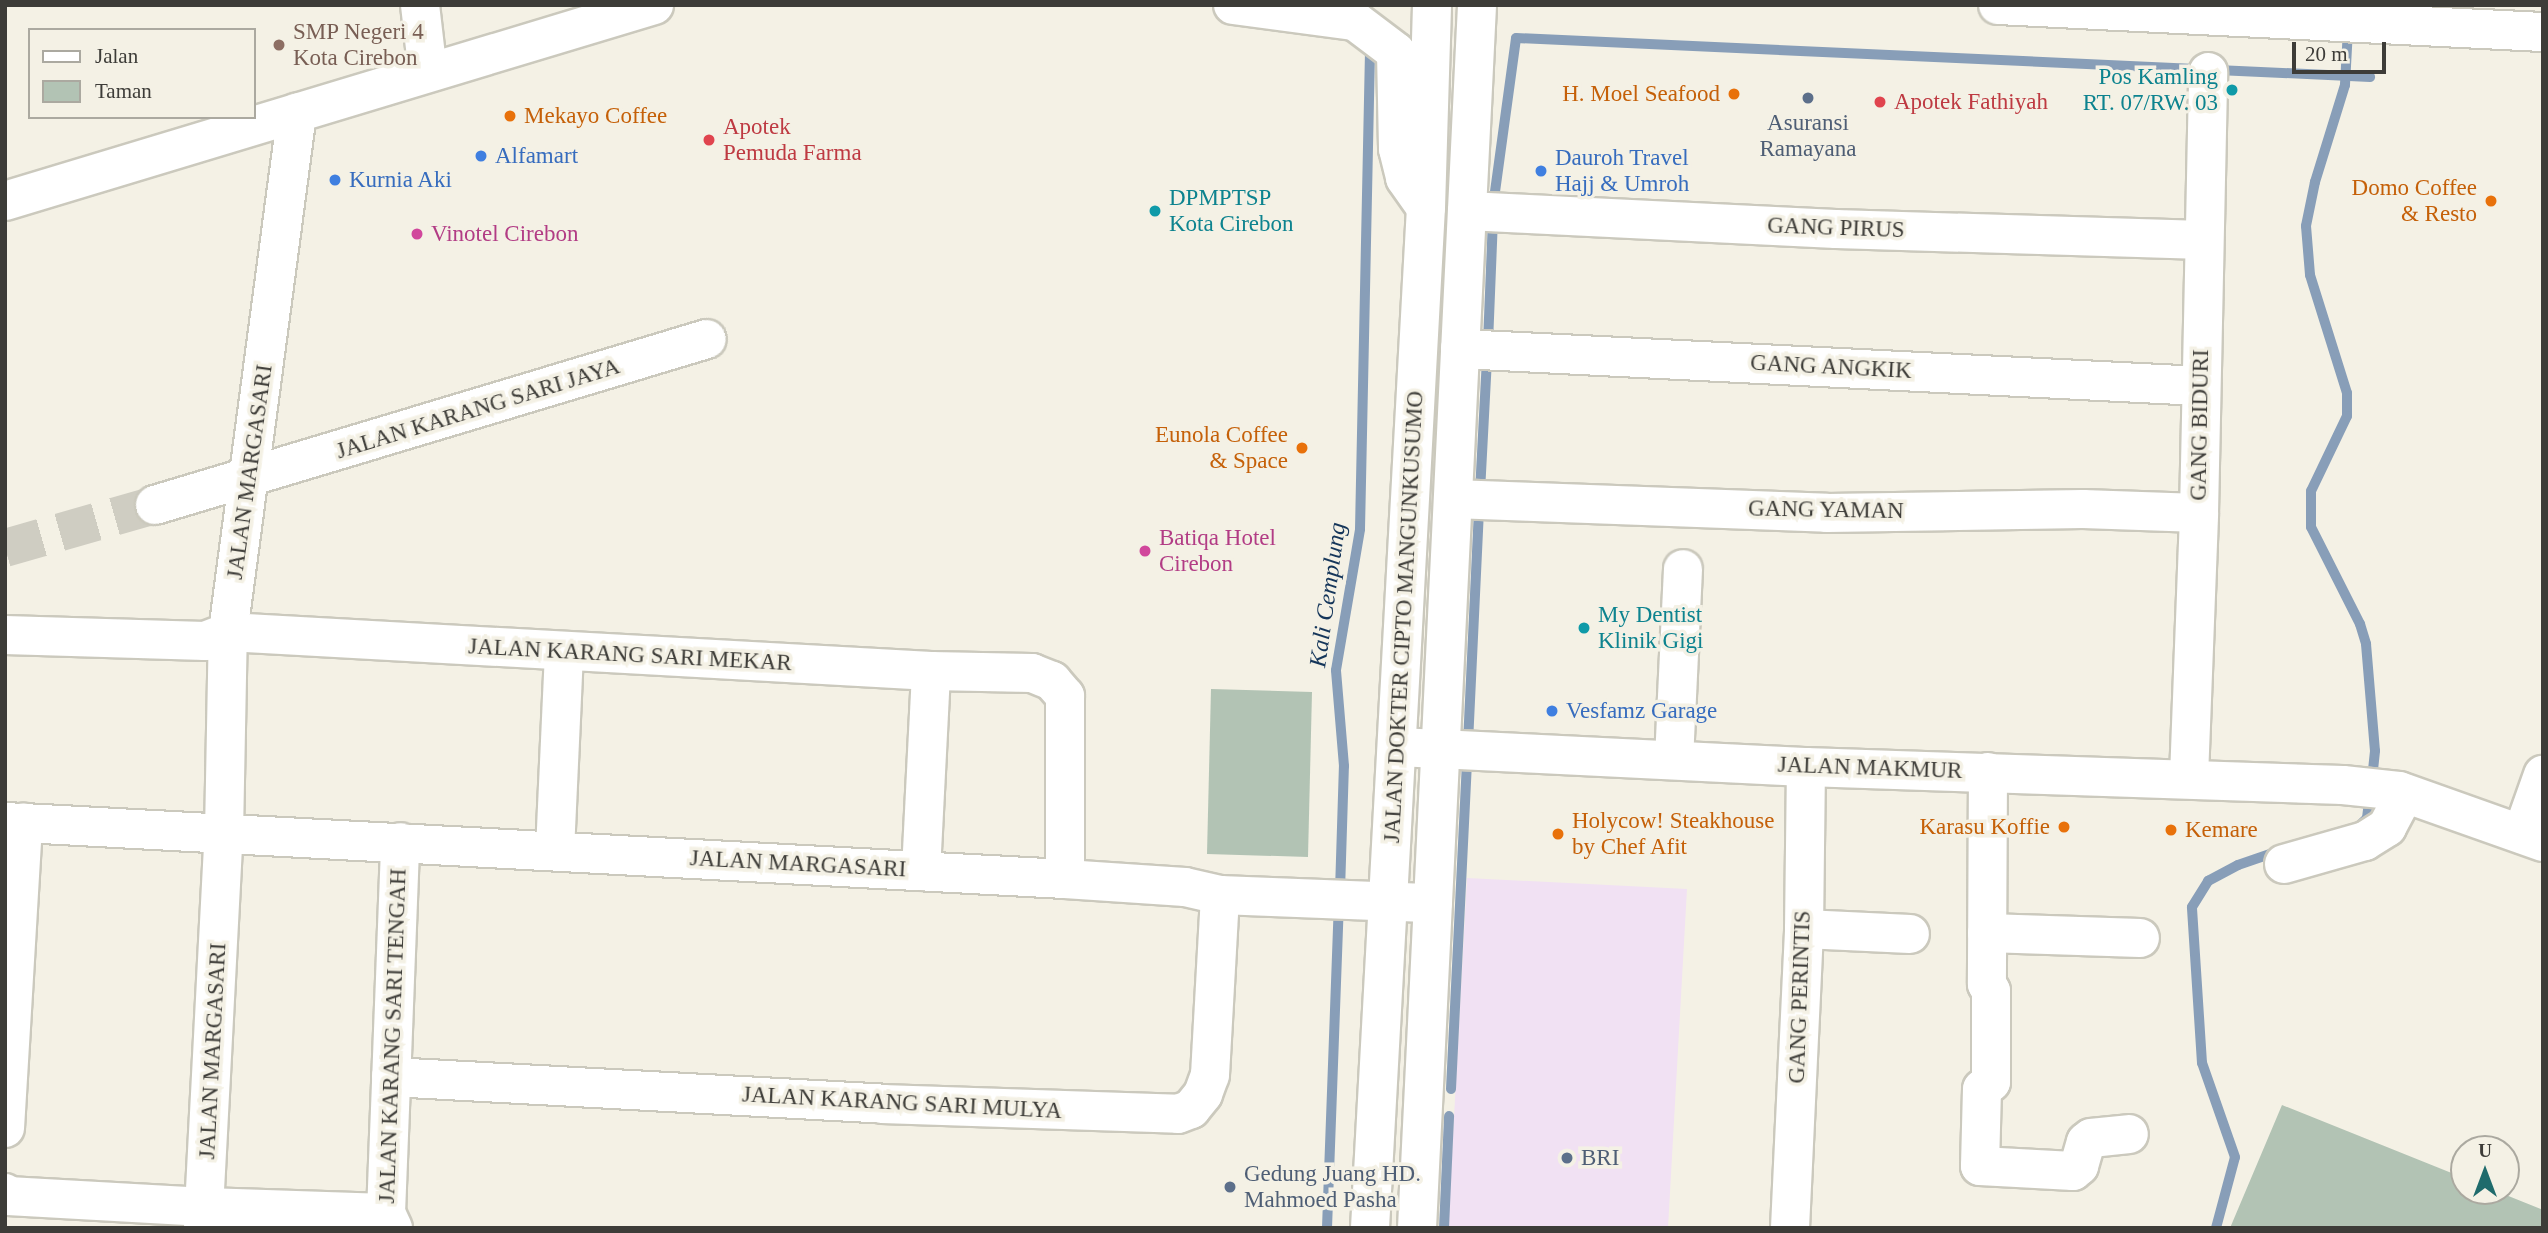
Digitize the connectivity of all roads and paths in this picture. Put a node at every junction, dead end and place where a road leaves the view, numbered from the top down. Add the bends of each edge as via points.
1 (420, 5) edge
2 (654, 5) edge
3 (1233, 5) edge
4 (1432, 5) edge
5 (1477, 5) edge
6 (1998, 5) edge
7 (2314, 16) edge
8 (2543, 32) edge
9 (2209, 56) junction
10 (428, 73) junction
11 (297, 113) junction
12 (5, 201) edge
13 (1426, 208) junction
14 (1467, 211) junction
15 (2204, 240) junction
16 (708, 339) dead end
17 (1460, 349) junction
18 (2201, 386) junction
19 (248, 480) junction
20 (1453, 499) junction
21 (155, 505) tunnel mouth
22 (2199, 513) junction
23 (1683, 569) dead end
24 (228, 632) junction
25 (5, 635) edge
26 (564, 652) junction
27 (931, 671) junction
28 (1397, 747) junction
29 (1441, 749) junction
30 (1674, 760) junction
31 (1806, 767) junction
32 (1988, 772) junction
33 (2543, 775) edge
34 (2189, 777) junction
35 (2402, 792) junction
36 (14, 822) edge
37 (224, 833) junction
38 (2532, 838) edge
39 (400, 842) junction
40 (555, 851) junction
41 (2284, 864) dead end
42 (921, 871) junction
43 (1065, 879) junction
44 (1220, 895) junction
45 (1380, 901) junction
46 (1433, 903) junction
47 (1804, 929) junction
48 (1987, 933) junction
49 (1910, 934) dead end
50 (2140, 937) dead end
51 (391, 1077) junction
52 (5, 1128) edge
53 (2129, 1134) dead end
54 (5, 1193) edge
55 (204, 1217) edge
56 (390, 1220) edge
57 (1370, 1228) edge
58 (1417, 1228) edge
59 (1790, 1228) edge

1 - 10 street
2 - 10 street
3 - 13 street via 1355,20 1396,52 1398,149 1405,177
4 - 13 street, JALAN DOKTER CIPTO MANGUNKUSUMO
5 - 14 street, JALAN DOKTER CIPTO MANGUNKUSUMO
6 - 9 street
7 - 8 street via 2375,24
7 - 9 street
9 - 15 street, GANG BIDURI
10 - 11 street
11 - 12 street
11 - 19 street, JALAN MARGASARI
13 - 28 street, JALAN DOKTER CIPTO MANGUNKUSUMO
14 - 15 street, GANG PIRUS
14 - 17 street, JALAN DOKTER CIPTO MANGUNKUSUMO
15 - 18 street, GANG BIDURI
16 - 19 street, JALAN KARANG SARI JAYA
17 - 18 street, GANG ANGKIK
17 - 20 street, JALAN DOKTER CIPTO MANGUNKUSUMO
18 - 22 street, GANG BIDURI
19 - 21 street, JALAN KARANG SARI JAYA
19 - 24 street, JALAN MARGASARI
20 - 22 street, GANG YAMAN via 1827,513 2083,509
20 - 29 street, JALAN DOKTER CIPTO MANGUNKUSUMO
22 - 34 street, GANG BIDURI
23 - 30 street
24 - 25 street, JALAN KARANG SARI MEKAR via 205,641
24 - 26 street, JALAN KARANG SARI MEKAR
24 - 37 street, JALAN MARGASARI
26 - 27 street, JALAN KARANG SARI MEKAR
26 - 40 street
27 - 42 street
27 - 43 street, JALAN KARANG SARI MEKAR via 1032,673 1060,687 1065,696
28 - 29 street, JALAN MAKMUR
28 - 45 street, JALAN DOKTER CIPTO MANGUNKUSUMO
29 - 30 street, JALAN MAKMUR
29 - 46 street, JALAN DOKTER CIPTO MANGUNKUSUMO
30 - 31 street, JALAN MAKMUR
31 - 32 street, JALAN MAKMUR
31 - 47 street, GANG PERINTIS
32 - 34 street, JALAN MAKMUR
32 - 48 street
33 - 38 street
34 - 35 street, JALAN MAKMUR
35 - 38 street, JALAN MAKMUR
35 - 41 street via 2387,827 2365,841
36 - 37 street, JALAN MARGASARI
36 - 52 street
37 - 39 street, JALAN MARGASARI
37 - 55 street, JALAN MARGASARI
39 - 40 street, JALAN MARGASARI
39 - 51 street, JALAN KARANG SARI TENGAH
40 - 42 street, JALAN MARGASARI
42 - 43 street, JALAN MARGASARI
43 - 44 street, JALAN MARGASARI via 1185,887
44 - 45 street, JALAN MARGASARI
44 - 51 street, JALAN KARANG SARI MULYA via 1210,1075 1197,1102 1178,1114 882,1104
45 - 46 street, JALAN MARGASARI
45 - 57 street, JALAN DOKTER CIPTO MANGUNKUSUMO
46 - 58 street, JALAN DOKTER CIPTO MANGUNKUSUMO
47 - 49 street
47 - 59 street, GANG PERINTIS
48 - 50 street
48 - 53 street via 1991,1082 1982,1089 1980,1166 2073,1171 2080,1166 2091,1138
51 - 56 street, JALAN KARANG SARI TENGAH
54 - 55 street
55 - 56 street

